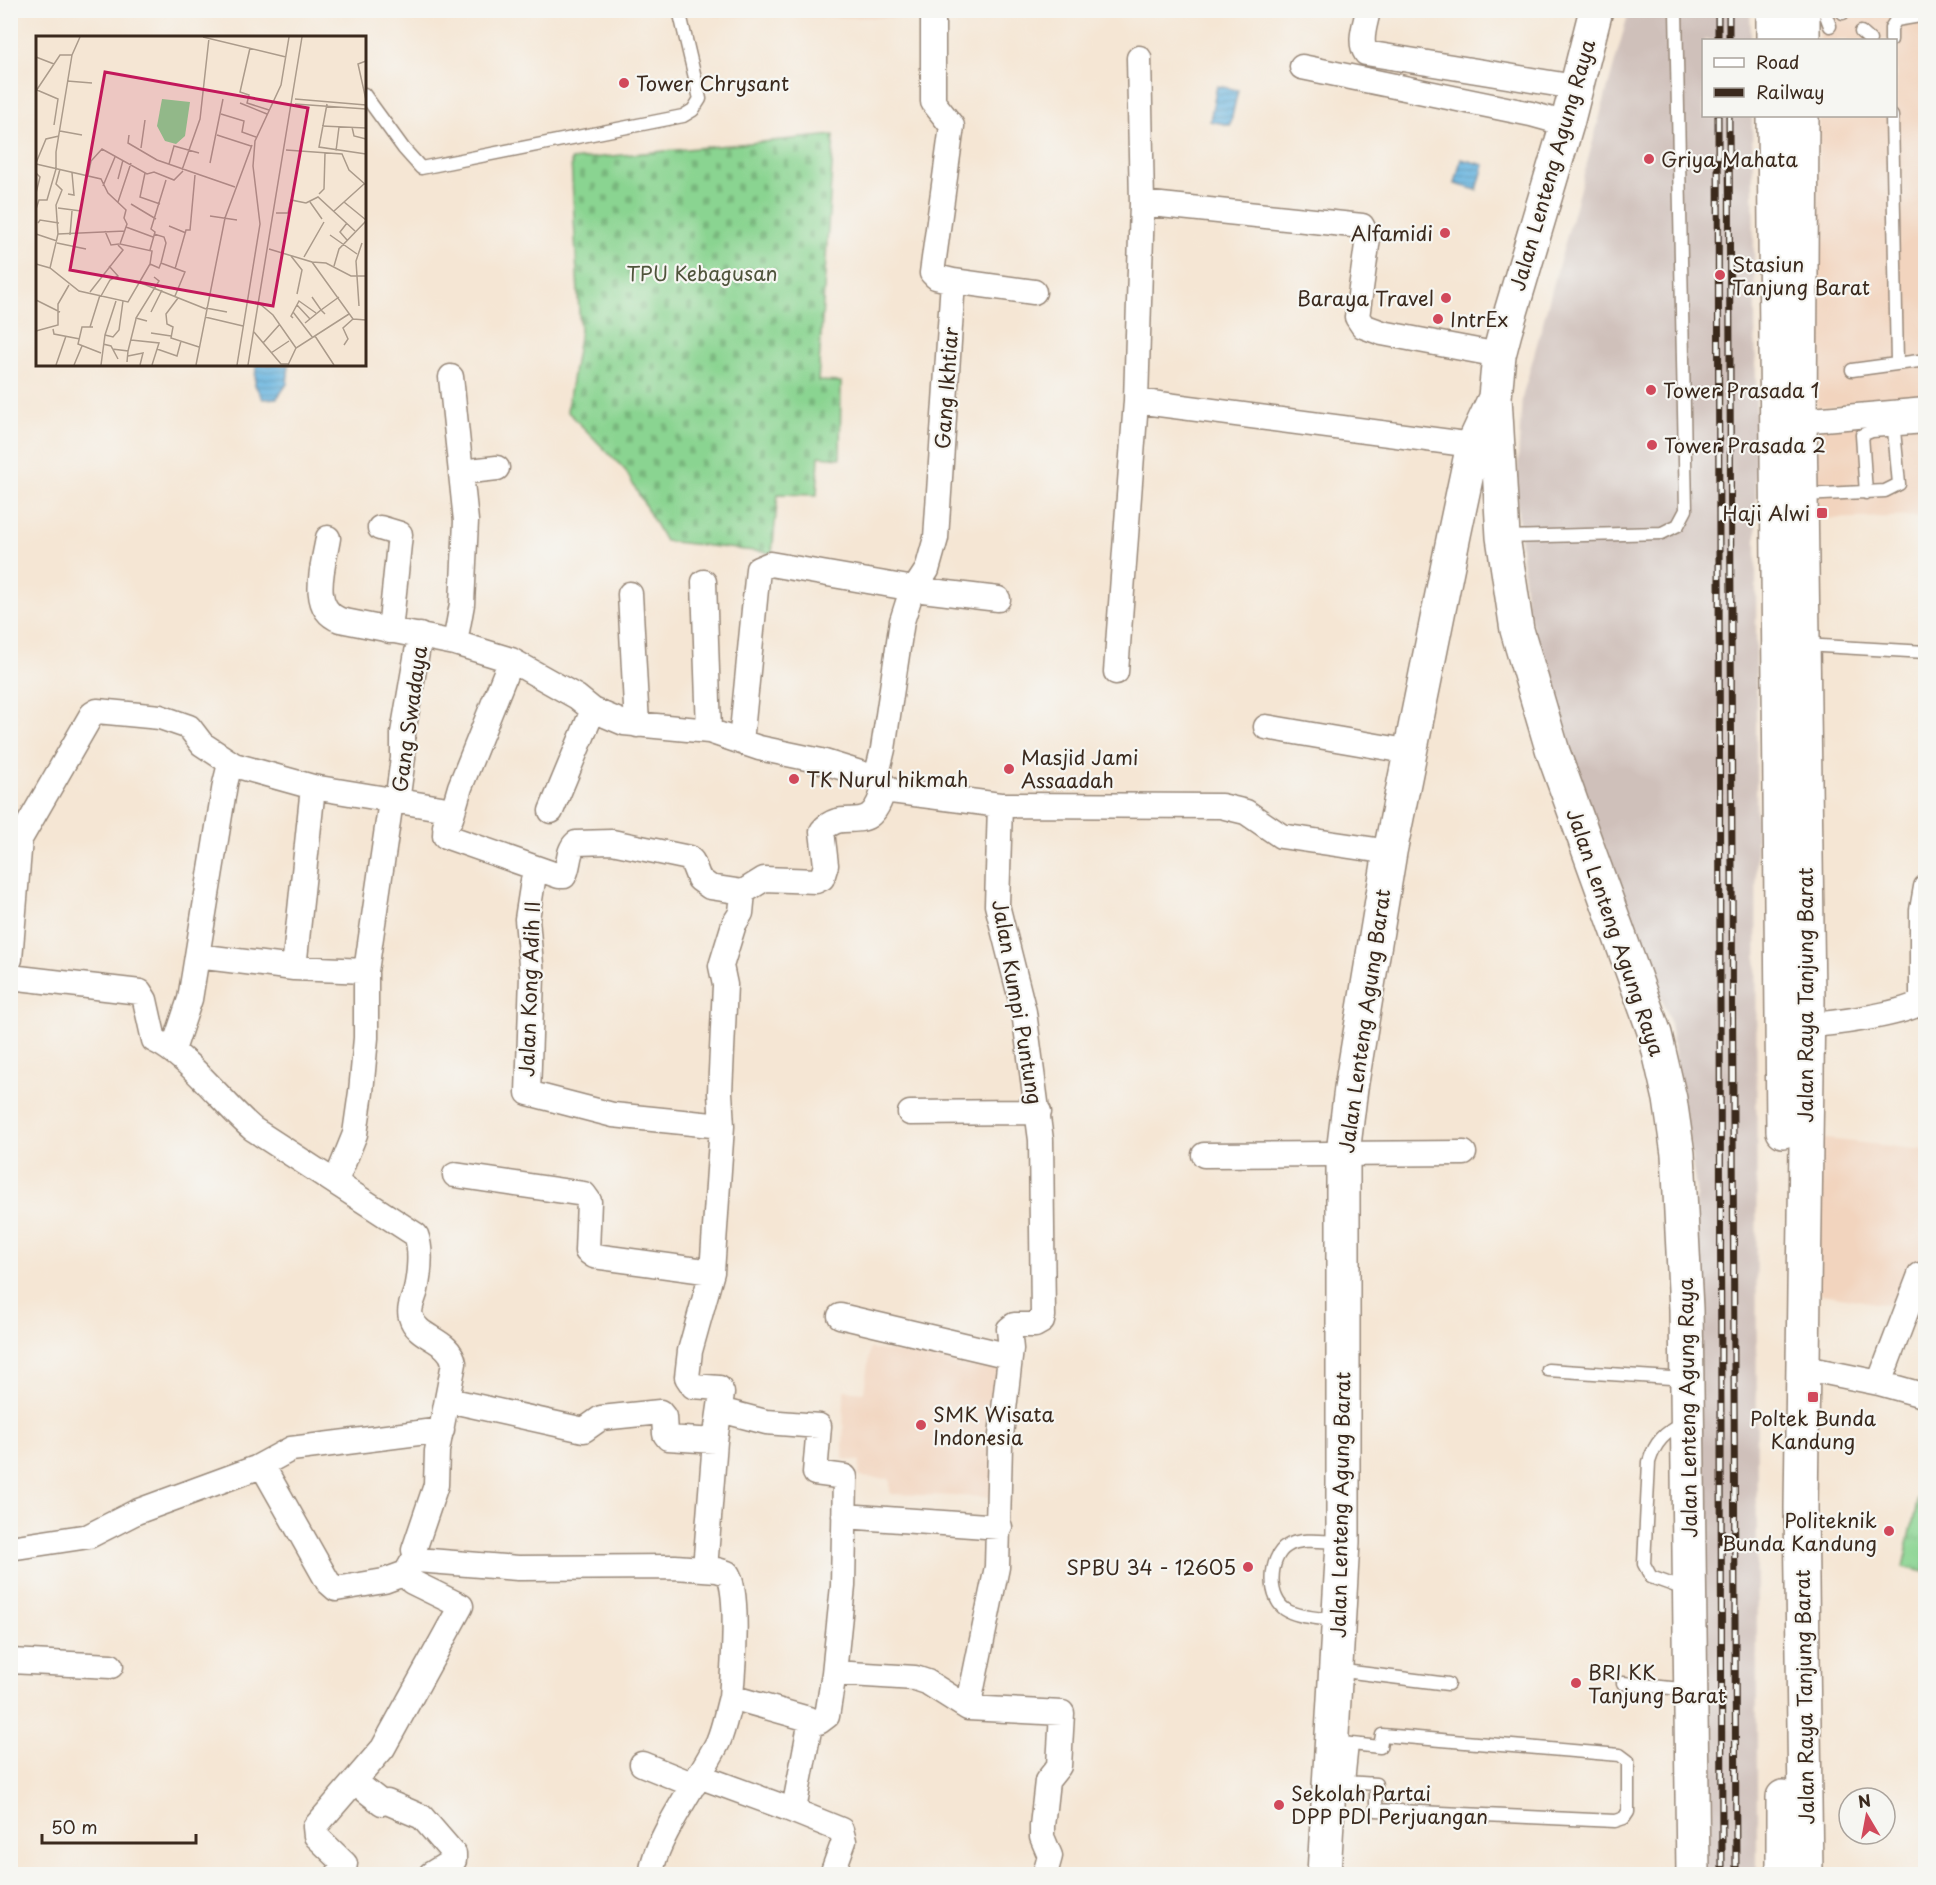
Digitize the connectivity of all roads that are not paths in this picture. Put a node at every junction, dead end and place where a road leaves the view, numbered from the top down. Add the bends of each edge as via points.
1 (680, 10) edge
2 (933, 10) edge
3 (1368, 10) edge
4 (1596, 10) edge
5 (1676, 10) edge
6 (1773, 10) edge
7 (1824, 10) edge
8 (1926, 15) edge
9 (1812, 26) edge
10 (1773, 39) edge
11 (1891, 39) edge
12 (1139, 58) dead end
13 (1302, 67) dead end
14 (1575, 87) junction
15 (366, 97) edge
16 (1774, 117) edge
17 (1802, 117) edge
18 (1892, 117) edge
19 (1567, 124) junction
20 (1142, 203) junction
21 (953, 281) junction
22 (1034, 292) dead end
23 (1499, 355) junction
24 (1926, 360) edge
25 (1897, 362) junction
26 (1851, 370) dead end
27 (451, 377) dead end
28 (1495, 397) junction
29 (1136, 401) junction
30 (1926, 410) edge
31 (1800, 421) junction
32 (1926, 427) edge
33 (1894, 430) junction
34 (1473, 445) junction
35 (497, 468) dead end
36 (461, 472) junction
37 (1866, 493) junction
38 (1802, 495) junction
39 (380, 528) dead end
40 (1503, 537) junction
41 (328, 538) dead end
42 (704, 582) dead end
43 (914, 589) junction
44 (630, 594) dead end
45 (998, 599) dead end
46 (390, 631) junction
47 (420, 635) junction
48 (454, 643) junction
49 (1803, 645) junction
50 (1926, 652) edge
51 (511, 660) junction
52 (1116, 672) dead end
53 (593, 710) junction
54 (637, 725) junction
55 (1266, 727) dead end
56 (709, 730) junction
57 (741, 742) junction
58 (1412, 752) junction
59 (234, 765) junction
60 (880, 783) junction
61 (313, 786) junction
62 (394, 801) junction
63 (1000, 805) junction
64 (551, 811) dead end
65 (445, 826) junction
66 (1389, 852) junction
67 (535, 868) junction
68 (1926, 887) edge
69 (743, 892) junction
70 (198, 956) junction
71 (10, 959) edge
72 (294, 968) junction
73 (366, 971) junction
74 (10, 977) edge
75 (1799, 1007) junction
76 (166, 1046) junction
77 (1039, 1112) junction
78 (910, 1113) dead end
79 (722, 1126) junction
80 (1464, 1153) dead end
81 (1343, 1154) junction
82 (1204, 1155) dead end
83 (455, 1175) dead end
84 (336, 1181) junction
85 (712, 1272) junction
86 (1920, 1275) dead end
87 (840, 1316) dead end
88 (1010, 1356) junction
89 (1801, 1367) junction
90 (1548, 1370) dead end
91 (1687, 1379) junction
92 (1879, 1383) junction
93 (1926, 1396) edge
94 (448, 1400) junction
95 (720, 1410) junction
96 (1688, 1421) junction
97 (442, 1430) junction
98 (715, 1440) junction
99 (262, 1465) junction
100 (844, 1516) junction
101 (1000, 1527) junction
102 (1343, 1542) junction
103 (10, 1548) edge
104 (411, 1565) junction
105 (705, 1569) junction
106 (1689, 1591) junction
107 (1340, 1622) junction
108 (10, 1661) edge
109 (111, 1666) dead end
110 (1335, 1670) junction
111 (834, 1673) junction
112 (1623, 1683) dead end
113 (1448, 1684) dead end
114 (1691, 1690) junction
115 (731, 1697) junction
116 (968, 1708) junction
117 (811, 1720) junction
118 (1341, 1743) junction
119 (642, 1764) dead end
120 (697, 1780) junction
121 (1338, 1781) junction
122 (355, 1782) junction
123 (789, 1809) junction
124 (338, 1875) edge
125 (431, 1875) edge
126 (652, 1875) edge
127 (832, 1875) edge
128 (1045, 1875) edge
129 (1324, 1875) edge
130 (1693, 1875) edge
131 (1783, 1875) edge
132 (1806, 1875) edge

1 - 15 lane via 700,99 683,117 421,168
2 - 21 street via 933,102 952,126 933,273
3 - 14 street via 1362,47 1366,53
4 - 14 main road, Jalan Lenteng Agung Raya
5 - 40 lane via 1686,510 1678,525 1662,533
6 - 10 main road
7 - 9 lane
8 - 11 lane via 1896,20
12 - 20 street
13 - 19 street
14 - 19 main road, Jalan Lenteng Agung Raya
16 - 75 main road
17 - 31 main road, Jalan Raya Tanjung Barat
18 - 25 lane
19 - 23 main road, Jalan Lenteng Agung Raya
20 - 23 street via 1362,226 1368,238 1357,317 1363,326 1403,338
20 - 29 street
21 - 22 street
21 - 43 street, Gang Ikhtiar via 936,538 927,570
23 - 28 main road, Jalan Lenteng Agung Raya
24 - 25 lane
25 - 26 lane
27 - 36 street
28 - 34 main road, Jalan Lenteng Agung Barat
28 - 40 main road, Jalan Lenteng Agung Raya
29 - 34 street
29 - 52 street
30 - 31 street
31 - 38 main road, Jalan Raya Tanjung Barat
32 - 33 lane
33 - 37 lane via 1899,484 1885,491
33 - 37 lane via 1862,435
34 - 58 main road, Jalan Lenteng Agung Barat
35 - 36 street
36 - 48 street via 465,558
37 - 38 lane
38 - 49 main road, Jalan Raya Tanjung Barat
39 - 46 street via 400,534
40 - 91 main road, Jalan Lenteng Agung Raya via 1516,630 1530,681 1655,1034 1670,1099 1681,1192
41 - 46 street via 320,597 327,614
42 - 56 street
43 - 45 street
43 - 57 street via 770,564 758,569
43 - 60 street, Gang Ikhtiar via 902,621
44 - 54 street
46 - 47 street
47 - 48 street
47 - 62 street, Gang Swadaya
48 - 51 street
49 - 50 lane
49 - 75 main road, Jalan Raya Tanjung Barat
51 - 53 street
51 - 65 street
53 - 54 street
53 - 64 street
54 - 56 street
55 - 58 street
56 - 57 street
57 - 60 street
58 - 66 main road, Jalan Lenteng Agung Barat
59 - 61 street
59 - 70 street via 225,784
59 - 71 street via 202,744 189,727 159,717 102,711 92,714 20,839
60 - 63 street via 909,794
60 - 69 street, Gang Ikhtiar via 877,810 870,817 832,824 822,831 826,865 822,878 816,882 764,879
61 - 62 street
61 - 72 street
62 - 65 street via 441,808
62 - 73 street, Gang Swadaya
63 - 66 street via 1221,806 1246,812 1281,836
63 - 77 street, Jalan Kumpi Puntung via 998,905 1024,1012
65 - 67 street via 445,836
66 - 81 main road, Jalan Lenteng Agung Barat
67 - 69 street via 564,876 576,843 612,842 689,858 704,885
67 - 79 street, Jalan Kong Adih II via 528,920 532,976 528,1092 613,1115
68 - 75 street via 1920,1003 1826,1024
69 - 79 street via 741,913 721,966 725,985
70 - 72 street
70 - 76 street via 190,999
72 - 73 street
73 - 84 street, Gang Swadaya via 362,1092 355,1134
74 - 76 street via 140,992
75 - 89 main road, Jalan Raya Tanjung Barat
75 - 131 main road
76 - 84 street via 254,1130
77 - 78 street
77 - 88 street, Jalan Kumpi Puntung via 1042,1322 1011,1326
79 - 85 street
80 - 81 street
81 - 82 street
81 - 102 main road, Jalan Lenteng Agung Barat
83 - 85 street via 584,1194 589,1201 587,1251 594,1256
84 - 94 street via 416,1235 417,1286 410,1313 415,1327 453,1355
85 - 95 street via 690,1351 687,1377 693,1386 719,1388
86 - 92 street
87 - 88 street
88 - 101 street, Jalan Kumpi Puntung via 1000,1444
89 - 92 street
89 - 132 main road, Jalan Raya Tanjung Barat
90 - 91 lane
91 - 96 main road, Jalan Lenteng Agung Raya
92 - 93 street
94 - 97 street
94 - 98 street via 584,1430 601,1418 660,1412 668,1438
95 - 98 street
95 - 100 street via 766,1422 819,1426 815,1473 845,1477
96 - 106 main road, Jalan Lenteng Agung Raya
96 - 106 lane via 1661,1437 1653,1449 1644,1564 1651,1577
97 - 99 street via 291,1449
97 - 104 street via 436,1485
98 - 105 street
99 - 103 street via 136,1512 89,1536
99 - 104 street via 328,1582 336,1589 376,1582
100 - 101 street
100 - 111 street via 843,1586
101 - 116 street, Jalan Kumpi Puntung via 998,1567
102 - 107 main road, Jalan Lenteng Agung Barat
102 - 107 lane via 1289,1544 1280,1551 1272,1569 1278,1602 1288,1612
104 - 105 street via 421,1561 525,1568
104 - 122 street via 412,1582 461,1606 383,1748
105 - 115 street via 727,1573 733,1583
106 - 114 main road, Jalan Lenteng Agung Raya
107 - 110 main road, Jalan Lenteng Agung Barat
108 - 109 street
110 - 113 lane
110 - 118 main road, Jalan Lenteng Agung Barat
111 - 116 street via 915,1678
111 - 117 street via 827,1716 819,1722
112 - 114 lane
114 - 130 main road, Jalan Lenteng Agung Raya
115 - 117 street
115 - 120 street via 720,1739
116 - 128 street via 1062,1713 1059,1766 1047,1781 1042,1826 1050,1856
117 - 123 street via 795,1804
118 - 121 main road, Jalan Lenteng Agung Barat
118 - 121 lane via 1380,1747 1382,1735 1620,1755 1628,1761 1629,1812 1615,1821 1376,1810 1376,1784
119 - 120 street
120 - 123 street
120 - 126 street via 669,1829 652,1865
121 - 129 main road, Jalan Lenteng Agung Barat
122 - 124 street via 314,1830 345,1864
122 - 125 street via 381,1803 422,1817 453,1854 454,1860
123 - 127 street via 842,1830 844,1841

